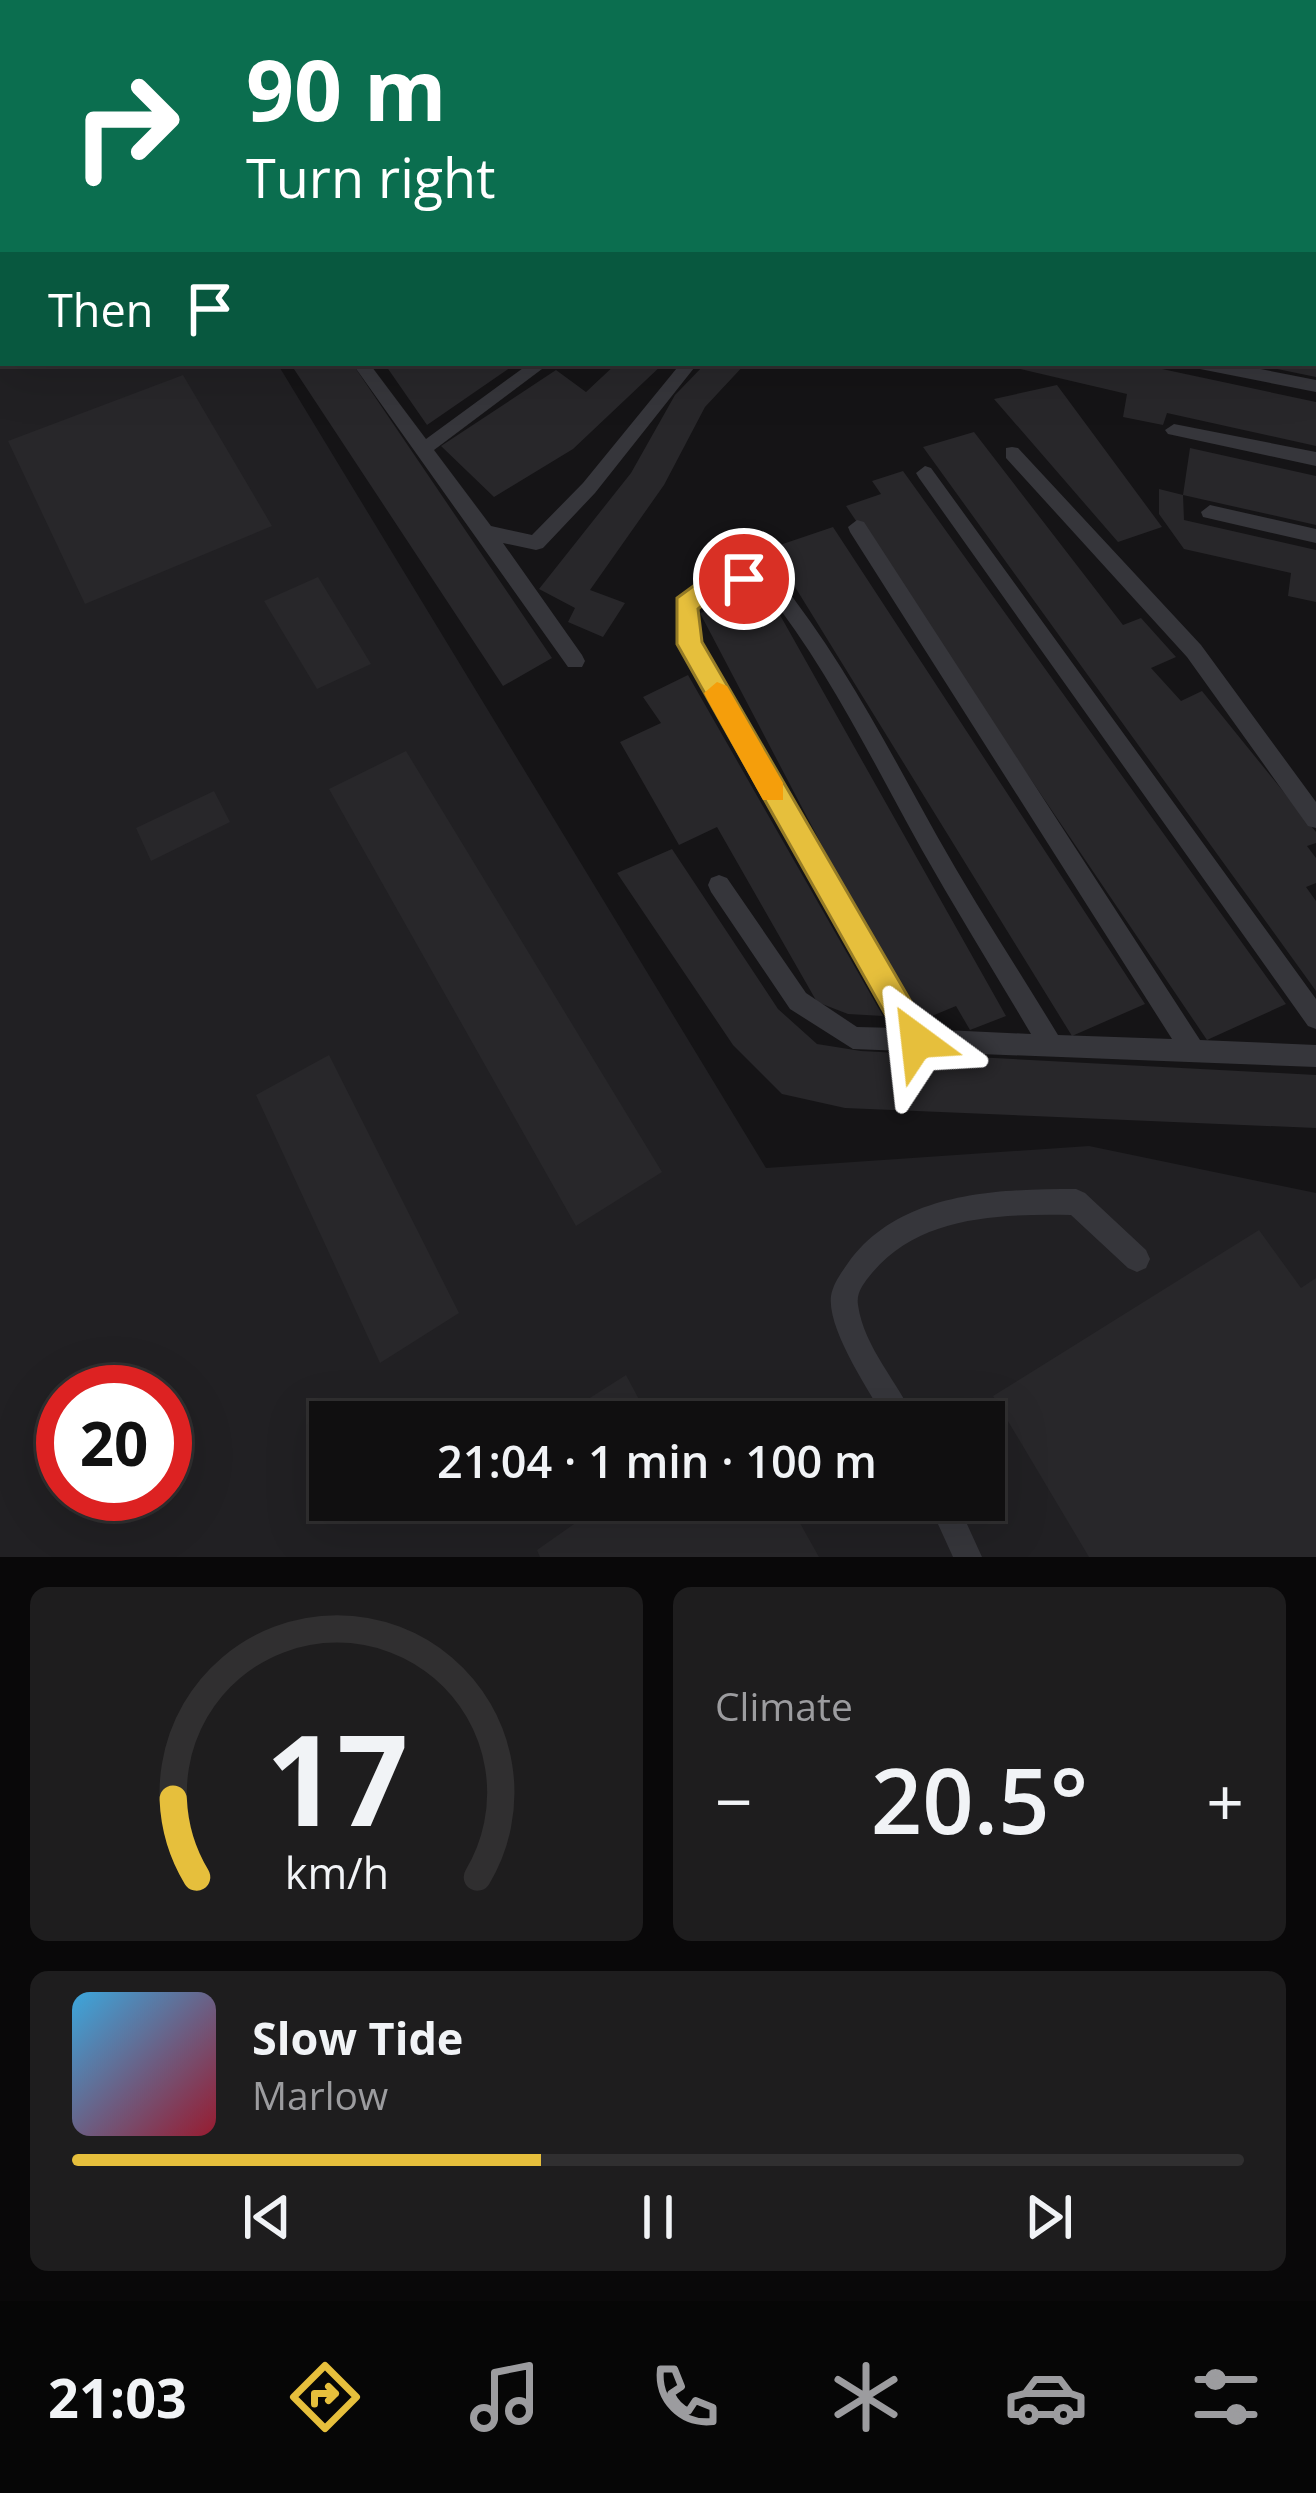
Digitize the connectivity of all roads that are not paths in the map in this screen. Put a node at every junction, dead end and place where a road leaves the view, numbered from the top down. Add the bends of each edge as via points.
1 (362, 366) edge
2 (538, 366) edge
3 (689, 366) edge
4 (1215, 366) edge
5 (1316, 386) edge
6 (1174, 430) dead end
7 (425, 448) junction
8 (1012, 453) dead end
9 (1316, 459) edge
10 (925, 473) dead end
11 (1210, 512) dead end
12 (856, 527) dead end
13 (485, 532) junction
14 (1316, 536) edge
15 (574, 661) dead end
16 (1316, 819) edge
17 (719, 885) dead end
18 (1316, 1018) edge
19 (917, 1041) junction
20 (1052, 1046) junction
21 (1195, 1052) junction
22 (1316, 1056) edge
23 (1138, 1259) dead end
24 (891, 1401) edge
25 (951, 1521) edge
26 (968, 1557) edge

1 - 7 lane
2 - 7 lane
3 - 13 lane via 536,543
4 - 5 lane
6 - 9 lane
7 - 13 lane
8 - 16 lane via 1194,651
10 - 18 lane
11 - 14 lane
12 - 21 lane
13 - 15 lane
17 - 19 lane via 798,1001 853,1038
19 - 20 lane
19 - 20 lane via 689,644 686,605 718,578 770,581 794,609
20 - 21 lane
21 - 22 lane
23 - 24 lane via 1076,1202 1011,1201 940,1216 878,1244 844,1292 845,1312
25 - 26 lane

